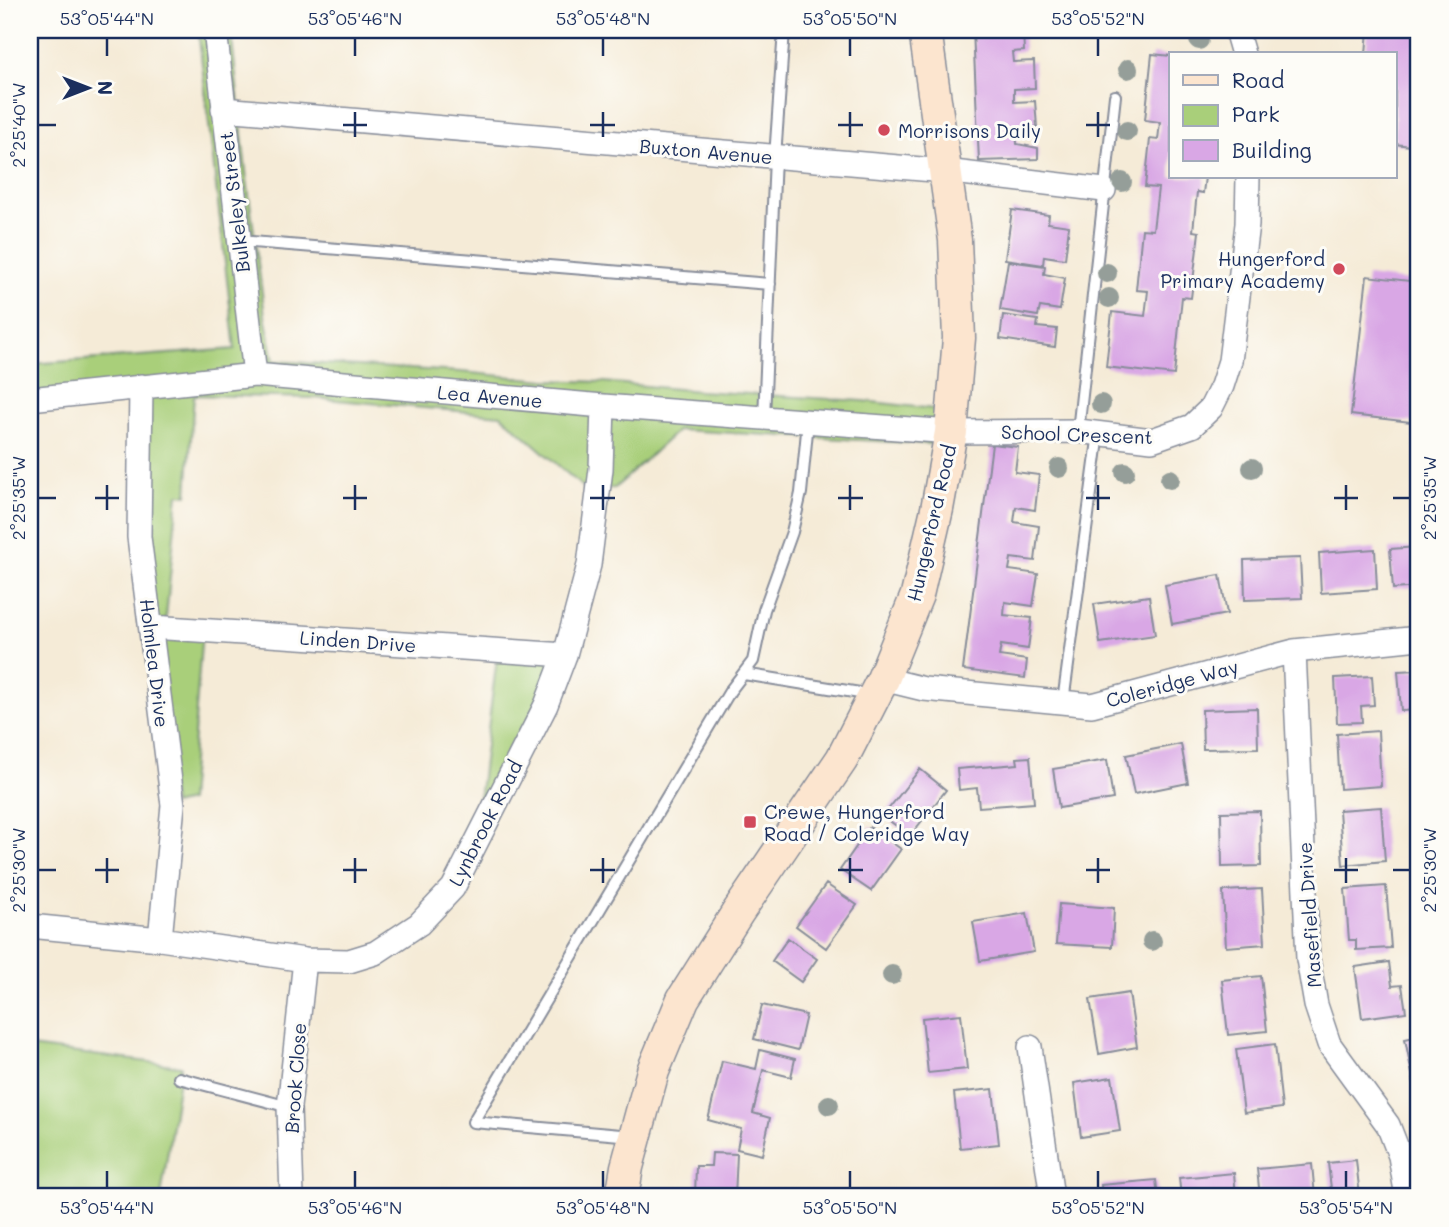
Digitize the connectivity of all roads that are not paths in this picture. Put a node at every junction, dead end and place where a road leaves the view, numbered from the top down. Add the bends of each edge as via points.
1 (215, 30) edge
2 (784, 30) edge
3 (925, 30) edge
4 (1236, 30) edge
5 (1242, 52) edge
6 (1115, 96) dead end
7 (223, 108) junction
8 (775, 157) junction
9 (945, 171) junction
10 (1248, 178) edge
11 (1104, 190) junction
12 (239, 241) junction
13 (770, 284) junction
14 (256, 375) junction
15 (141, 386) junction
16 (30, 399) edge
17 (603, 406) junction
18 (764, 418) junction
19 (808, 421) junction
20 (951, 432) junction
21 (1088, 432) junction
22 (152, 627) junction
23 (1419, 638) edge
24 (1294, 651) junction
25 (565, 655) junction
26 (744, 674) junction
27 (879, 687) junction
28 (1063, 702) junction
29 (30, 926) edge
30 (160, 939) junction
31 (305, 960) junction
32 (1030, 1047) dead end
33 (179, 1077) dead end
34 (289, 1107) junction
35 (635, 1137) junction
36 (292, 1197) edge
37 (622, 1197) edge
38 (1052, 1197) edge
39 (1407, 1197) edge

1 - 7 street, Bulkeley Street
2 - 8 lane
3 - 9 street, Hungerford Road
4 - 5 street
6 - 11 lane
7 - 8 street, Buxton Avenue
7 - 12 street, Bulkeley Street
8 - 9 street, Buxton Avenue
8 - 13 lane
9 - 11 street, Buxton Avenue
9 - 20 street, Hungerford Road via 955,240 959,338
10 - 21 street, School Crescent via 1247,224 1230,361 1211,408 1192,426 1152,440
11 - 21 lane
12 - 13 lane
12 - 14 street, Bulkeley Street
13 - 18 lane
14 - 15 street, Lea Avenue
14 - 17 street, Lea Avenue
15 - 16 street, Lea Avenue
15 - 22 street, Holmlea Drive via 139,537
17 - 18 street, Lea Avenue
17 - 25 street, Lynbrook Road via 601,469 589,565
18 - 19 street, Lea Avenue
19 - 20 street, Lea Avenue
19 - 26 lane via 792,532 764,611 753,661
20 - 21 street, School Crescent
20 - 27 street, Hungerford Road via 917,595
21 - 28 lane
22 - 25 street, Linden Drive
22 - 30 street, Holmlea Drive via 173,805
23 - 24 street, Coleridge Way
24 - 28 street, Coleridge Way via 1091,705
24 - 39 street, Masefield Drive via 1308,959 1316,1005 1329,1044 1388,1125 1400,1156
25 - 31 street, Lynbrook Road via 546,705 453,888 419,924 375,953 349,961
26 - 27 lane
26 - 35 lane via 474,1122
27 - 28 street, Coleridge Way
27 - 35 street, Hungerford Road via 842,759 683,999 653,1070
29 - 30 street, Lynbrook Road
30 - 31 street, Lynbrook Road
31 - 34 street, Brook Close
32 - 38 street
33 - 34 lane
34 - 36 street, Brook Close
35 - 37 street, Hungerford Road

